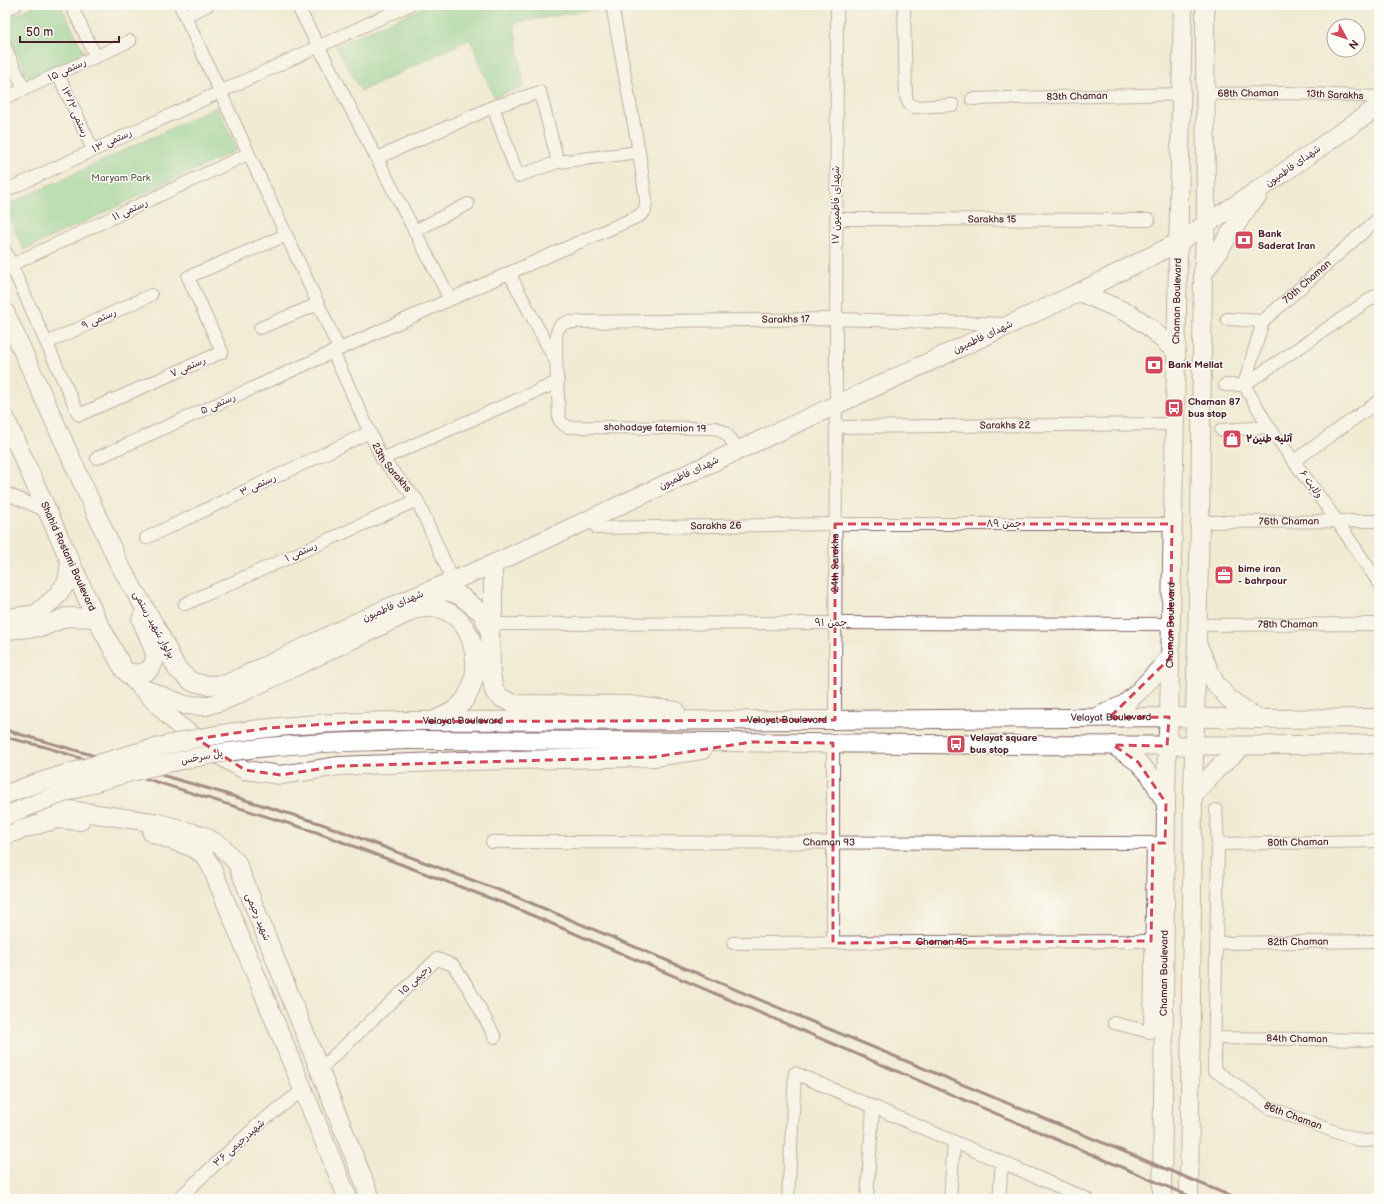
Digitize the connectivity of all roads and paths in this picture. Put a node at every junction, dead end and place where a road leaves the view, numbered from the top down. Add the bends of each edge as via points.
1 (71, 5) edge
2 (208, 5) edge
3 (297, 5) edge
4 (409, 5) edge
5 (612, 5) edge
6 (837, 5) edge
7 (904, 5) edge
8 (1183, 5) edge
9 (1205, 5) edge
10 (182, 10) edge
11 (130, 41) dead end
12 (5, 46) edge
13 (319, 46) junction
14 (96, 57) junction
15 (58, 74) junction
16 (24, 89) junction
17 (220, 92) junction
18 (1291, 93) joint
19 (1182, 94) junction
20 (1205, 94) junction
21 (1379, 97) edge
22 (5, 98) edge
23 (972, 99) dead end
24 (953, 105) dead end
25 (1379, 106) edge
26 (492, 107) junction
27 (93, 150) junction
28 (639, 152) junction
29 (248, 154) junction
30 (377, 158) junction
31 (558, 162) junction
32 (1273, 180) junction
33 (5, 191) edge
34 (468, 204) dead end
35 (1379, 218) edge
36 (836, 220) junction
37 (1149, 220) dead end
38 (1206, 224) junction
39 (414, 230) junction
40 (286, 235) junction
41 (1179, 242) junction
42 (5, 251) edge
43 (12, 266) junction
44 (509, 273) junction
45 (1203, 274) junction
46 (1080, 292) junction
47 (151, 295) dead end
48 (1375, 296) dead end
49 (450, 300) junction
50 (318, 304) junction
51 (5, 312) edge
52 (836, 319) junction
53 (1227, 319) dead end
54 (1263, 321) junction
55 (1011, 324) junction
56 (260, 328) dead end
57 (46, 343) junction
58 (336, 351) junction
59 (1176, 351) junction
60 (556, 363) junction
61 (558, 382) junction
62 (1225, 385) dead end
63 (1244, 385) junction
64 (1379, 402) edge
65 (836, 405) junction
66 (5, 418) edge
67 (1174, 424) junction
68 (836, 427) junction
69 (1269, 427) junction
70 (1222, 430) dead end
71 (370, 432) junction
72 (739, 450) junction
73 (97, 458) dead end
74 (382, 459) junction
75 (1294, 462) junction
76 (5, 493) edge
77 (417, 500) junction
78 (47, 511) junction
79 (1337, 521) junction
80 (1379, 521) edge
81 (1200, 522) junction
82 (835, 524) junction
83 (1172, 524) junction
84 (598, 528) dead end
85 (146, 538) dead end
86 (70, 563) junction
87 (120, 564) junction
88 (493, 564) junction
89 (453, 581) junction
90 (1379, 582) edge
91 (423, 593) junction
92 (185, 604) dead end
93 (5, 617) edge
94 (96, 618) junction
95 (835, 623) junction
96 (1171, 624) junction
97 (1379, 624) edge
98 (1197, 625) junction
99 (491, 628) junction
100 (5, 630) edge
101 (1196, 644) junction
102 (1170, 658) junction
103 (124, 670) junction
104 (192, 682) joint
105 (141, 687) junction
106 (1169, 717) junction
107 (1195, 717) junction
108 (1094, 718) junction
109 (1379, 718) edge
110 (1258, 719) junction
111 (748, 720) junction
112 (835, 720) junction
113 (404, 721) joint
114 (432, 721) junction
115 (408, 740) joint
116 (752, 742) junction
117 (834, 743) junction
118 (1379, 744) edge
119 (1113, 745) junction
120 (1167, 746) junction
121 (1194, 746) junction
122 (1243, 746) junction
123 (1193, 795) junction
124 (5, 796) edge
125 (5, 802) edge
126 (1166, 803) junction
127 (1216, 810) dead end
128 (5, 816) edge
129 (5, 836) edge
130 (1379, 841) edge
131 (492, 842) dead end
132 (833, 842) junction
133 (1159, 843) junction
134 (1218, 844) junction
135 (1151, 940) junction
136 (1379, 941) edge
137 (733, 943) dead end
138 (833, 943) junction
139 (1216, 943) junction
140 (288, 993) junction
141 (267, 1001) junction
142 (1114, 1023) dead end
143 (495, 1037) dead end
144 (1215, 1038) junction
145 (1379, 1040) edge
146 (319, 1070) junction
147 (304, 1090) junction
148 (873, 1107) junction
149 (1379, 1140) edge
150 (954, 1142) junction
151 (1002, 1162) junction
152 (1079, 1197) edge
153 (178, 1199) edge
154 (348, 1199) edge
155 (371, 1199) edge
156 (788, 1199) edge
157 (867, 1199) edge
158 (950, 1199) edge
159 (999, 1199) edge
160 (1162, 1199) edge
161 (1189, 1199) edge

1 - 14 street
2 - 10 street
3 - 13 street
4 - 13 street, رستمی ۱۳
5 - 28 street
6 - 36 street, شهدای فاطمیون ۱۷
7 - 24 street via 906,97 909,104 914,107
8 - 19 main road, Chaman Boulevard
9 - 20 main road
10 - 17 street, 23th Sarakhs
11 - 14 street, رستمی ۱۵
12 - 16 street
13 - 17 street, رستمی ۱۳
13 - 30 street
14 - 15 street, رستمی ۱۵
15 - 16 street, رستمی ۱۵
15 - 27 street, رستمی ۱۳/۲
16 - 22 street, رستمی ۱۵
17 - 27 street, رستمی ۱۳
17 - 29 street, 23th Sarakhs
18 - 20 street, 68th Chaman
18 - 21 street, 13th Sarakhs
19 - 20 main road
19 - 23 street, 83th Chaman
19 - 41 main road, Chaman Boulevard
20 - 38 main road
25 - 32 main road, شهدای فاطمیون
26 - 30 street
26 - 31 street via 518,176
26 - 31 street via 540,92
27 - 33 street, رستمی ۱۳
28 - 31 street
28 - 44 street, رستمی ۵ via 646,200 645,211 642,214
29 - 40 street, 23th Sarakhs
29 - 43 street, رستمی ۱۱
30 - 39 street
32 - 38 main road, شهدای فاطمیون
32 - 45 main road via 1248,207
34 - 39 street
35 - 54 street, 70th Chaman
36 - 37 street, Sarakhs 15
36 - 52 street, شهدای فاطمیون ۱۷
38 - 41 main road, شهدای فاطمیون
38 - 45 main road
39 - 49 street
40 - 50 street, 23th Sarakhs
40 - 57 street, رستمی ۷ via 188,277 222,352 79,415
41 - 46 main road, شهدای فاطمیون
41 - 59 main road, Chaman Boulevard
42 - 43 street
43 - 57 street
44 - 49 street, رستمی ۵
44 - 60 street
45 - 81 main road
46 - 55 main road, شهدای فاطمیون
46 - 59 main road via 1132,315
47 - 57 street, رستمی ۹
48 - 63 street
49 - 58 street, رستمی ۵
50 - 56 street
50 - 58 street, 23th Sarakhs
51 - 87 main road
52 - 55 street, Sarakhs 17
52 - 60 street, Sarakhs 17 via 568,322 557,330
52 - 65 street, شهدای فاطمیون ۱۷
53 - 54 street
54 - 63 street
55 - 65 main road, شهدای فاطمیون
58 - 71 street, 23th Sarakhs
58 - 73 street, رستمی ۵
59 - 67 main road, Chaman Boulevard
60 - 61 street
61 - 72 street, shohadaye fatemion 19 via 559,419 568,427 715,428 721,429
61 - 74 street
62 - 63 street
63 - 69 street, ولایت ۶
64 - 75 street
65 - 68 street, 24th Sarakhs
65 - 72 main road, شهدای فاطمیون
66 - 78 main road, Shahid Rostami Boulevard
67 - 68 street, Sarakhs 22
67 - 83 main road, Chaman Boulevard
68 - 82 street, 24th Sarakhs
69 - 70 street
69 - 75 street, ولایت ۶
71 - 74 street, 23th Sarakhs
71 - 85 street, رستمی ۳
72 - 88 main road, شهدای فاطمیون
74 - 77 street, 23th Sarakhs
75 - 79 street, ولایت ۶
76 - 78 street
77 - 89 street, 23th Sarakhs
77 - 92 street, رستمی ۱
78 - 86 main road, Shahid Rostami Boulevard
79 - 80 street, 76th Chaman
79 - 81 street, 76th Chaman
79 - 90 street, ولایت ۶
81 - 98 main road
82 - 83 street, چمن ۸۹
82 - 84 street, Sarakhs 26
82 - 95 street, 24th Sarakhs
83 - 96 main road, Chaman Boulevard
86 - 93 main road via 67,582 55,598 36,614
86 - 94 main road, Shahid Rostami Boulevard
87 - 103 main road via 155,656 148,671 131,674
87 - 104 main road, بولوار شهید رستمی via 178,669
88 - 89 main road, شهدای فاطمیون
88 - 99 main road
89 - 91 main road, شهدای فاطمیون
91 - 99 main road via 448,591 459,595 482,613
91 - 104 main road, شهدای فاطمیون via 227,684 207,685
94 - 100 main road via 66,617 44,627
94 - 103 main road, Shahid Rostami Boulevard
95 - 96 street, چمن ۹۱
95 - 99 street, چمن ۹۱
95 - 112 street, 24th Sarakhs
96 - 102 main road, Chaman Boulevard
97 - 98 street, 78th Chaman
98 - 101 main road
99 - 111 main road via 491,673 494,691 501,698 515,704 628,705
101 - 107 main road
101 - 110 main road via 1215,683 1229,699
102 - 106 main road, Chaman Boulevard
102 - 108 main road via 1125,704
103 - 105 main road, Shahid Rostami Boulevard
105 - 114 main road via 185,705 206,706 228,699 416,609 437,608 453,614 463,623 471,640 474,678 468,694 460,705 450,714
105 - 116 main road, Shahid Rostami Boulevard via 178,725 220,756 246,770 282,775 339,766 654,757
106 - 107 main road, Velayat Boulevard
106 - 108 main road, Velayat Boulevard
106 - 120 main road, Chaman Boulevard
107 - 110 main road
107 - 121 main road
108 - 112 main road, Velayat Boulevard
109 - 110 main road
111 - 112 main road, Velayat Boulevard
111 - 114 main road, Velayat Boulevard
113 - 114 main road, Velayat Boulevard
113 - 124 main road, پل سرخس, bridge via 289,726 204,737 102,763
115 - 116 main road, Velayat Boulevard
115 - 128 main road, پل سرخس, bridge via 302,744 210,755 105,780
116 - 117 main road, Velayat Boulevard
117 - 119 main road, Velayat Boulevard
117 - 132 street
118 - 122 main road
119 - 120 main road, Velayat Boulevard
119 - 126 main road via 1138,762 1150,775
120 - 121 main road, Velayat Boulevard
120 - 126 main road, Chaman Boulevard
121 - 122 main road
121 - 123 main road
122 - 123 main road
123 - 161 main road
125 - 140 main road, شهید رحیمی via 159,823 204,836 222,846 237,863
126 - 133 main road, Chaman Boulevard
127 - 134 street
129 - 141 main road via 57,820 107,824 157,834 191,847 202,854 212,866
130 - 134 street, 80th Chaman
131 - 132 street, Chaman 93
132 - 133 street, Chaman 93
132 - 138 street
133 - 135 street
133 - 160 main road, Chaman Boulevard
134 - 139 street
135 - 138 street, Chaman 95
135 - 142 street via 1150,1032
136 - 139 street, 82th Chaman
137 - 138 street, Chaman 95
139 - 144 street
140 - 141 main road
140 - 146 main road, شهید رحیمی
141 - 147 main road
143 - 146 street, رحیمی ۱۵ via 453,965 436,959
144 - 145 street, 84th Chaman
144 - 149 street, 86th Chaman via 1214,1070 1270,1108 1361,1141
146 - 155 main road, شهید رحیمی
147 - 153 street, شهیدرحیمی ۳۶ via 262,1120
147 - 154 main road
148 - 150 street
148 - 156 street via 795,1073
148 - 157 street
150 - 151 street
150 - 158 street
151 - 152 street
151 - 159 street

